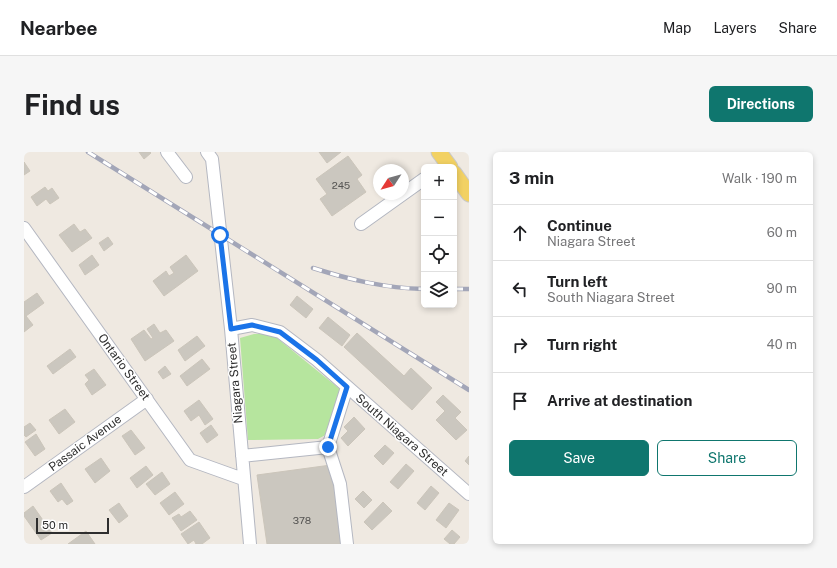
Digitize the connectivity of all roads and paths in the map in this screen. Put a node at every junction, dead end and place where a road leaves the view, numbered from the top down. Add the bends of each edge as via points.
1 (168, 152) edge
2 (214, 154) edge
3 (186, 177) dead end
4 (457, 178) edge
5 (421, 181) edge
6 (469, 194) edge
7 (361, 224) dead end
8 (24, 228) edge
9 (231, 329) junction
10 (347, 387) junction
11 (147, 399) junction
12 (328, 447) junction
13 (242, 456) junction
14 (243, 479) junction
15 (24, 487) edge
16 (469, 494) edge
17 (250, 544) edge
18 (347, 544) edge

1 - 3 street
2 - 9 street, Niagara Street
4 - 6 main road
5 - 7 street
8 - 11 street, Ontario Street
9 - 10 street, South Niagara Street via 252,325 280,332
9 - 13 street, Niagara Street
10 - 12 street
10 - 16 street, South Niagara Street
11 - 14 street, Ontario Street via 190,460
11 - 15 street, Passaic Avenue
12 - 13 street
12 - 18 street via 340,484
13 - 14 street, Niagara Street
14 - 17 street, Niagara Street

